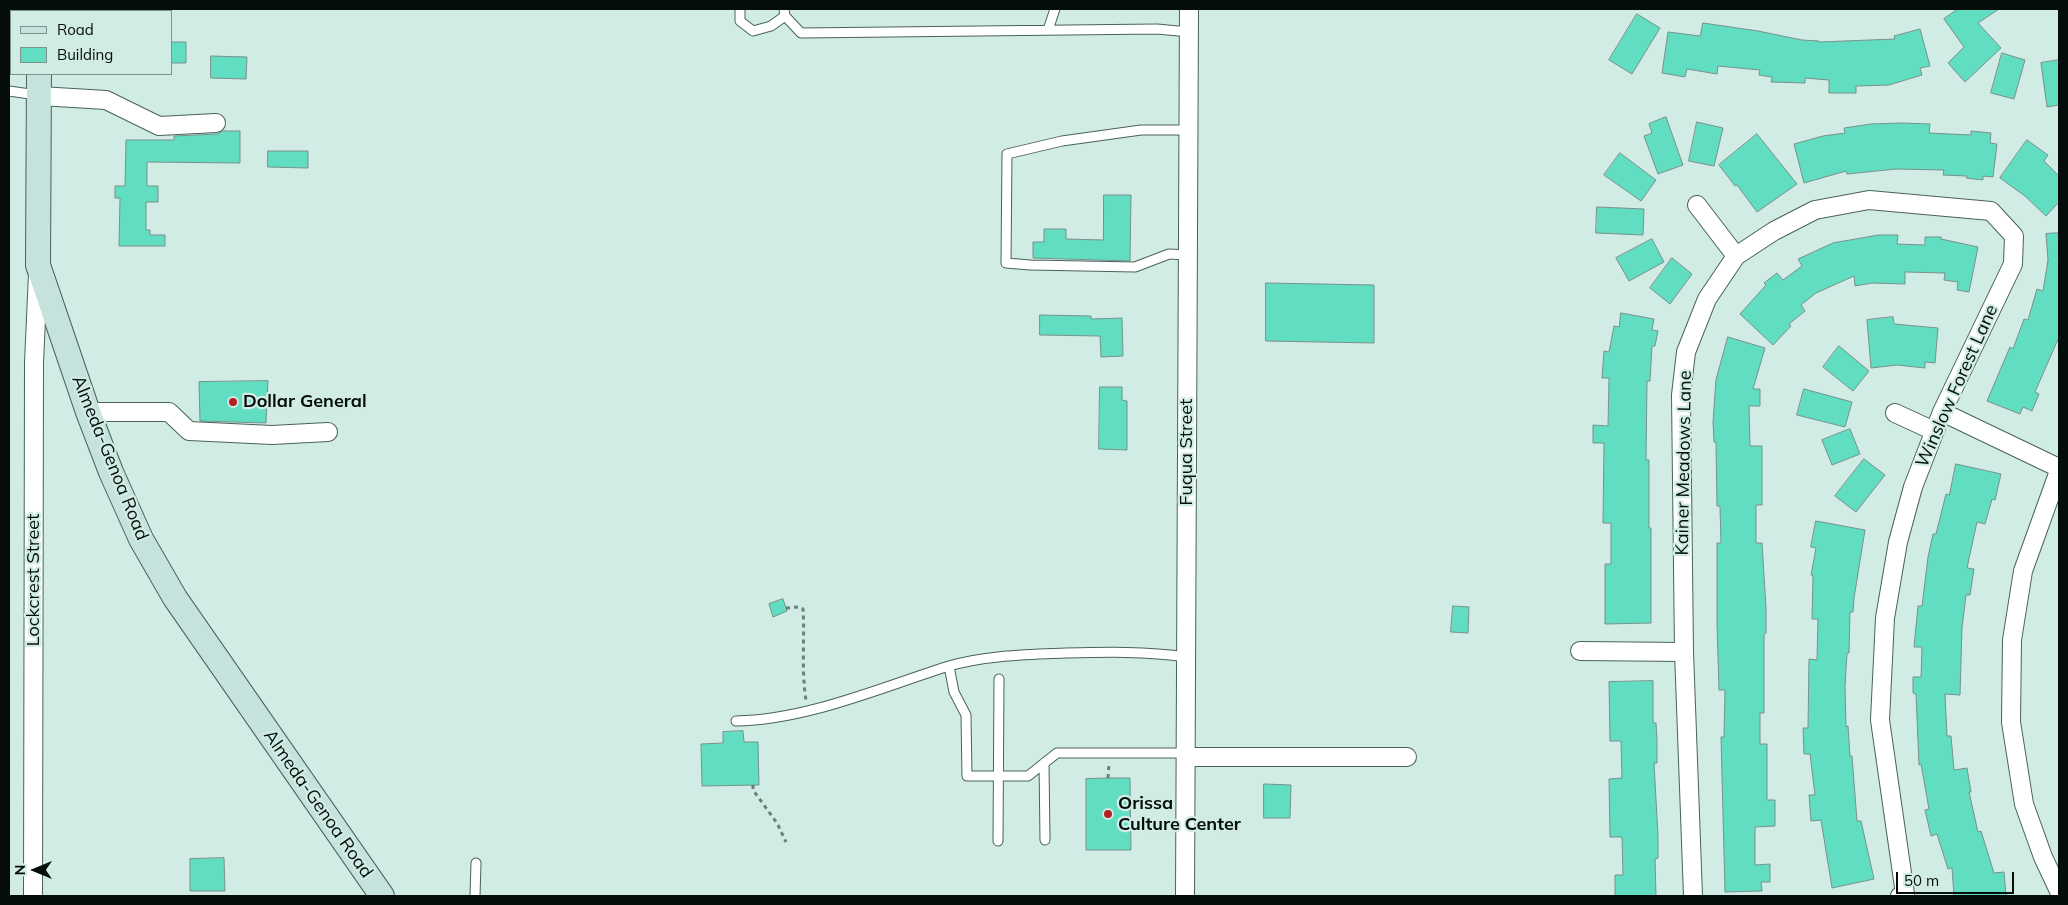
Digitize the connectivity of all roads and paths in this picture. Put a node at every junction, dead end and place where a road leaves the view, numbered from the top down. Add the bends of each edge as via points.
1 (740, 9) edge
2 (1055, 9) edge
3 (1189, 9) edge
4 (784, 12) edge
5 (1048, 30) junction
6 (1189, 32) junction
7 (40, 85) edge
8 (9, 91) edge
9 (216, 123) dead end
10 (1188, 130) junction
11 (1696, 205) dead end
12 (2014, 236) joint
13 (1188, 255) junction
14 (1736, 256) junction
15 (38, 265) junction
16 (88, 412) junction
17 (1942, 412) junction
18 (1895, 413) dead end
19 (1934, 430) junction
20 (328, 432) dead end
21 (2059, 469) edge
22 (786, 608) dead end
23 (1580, 651) dead end
24 (1684, 652) junction
25 (1186, 657) junction
26 (949, 666) junction
27 (999, 679) dead end
28 (805, 692) dead end
29 (736, 721) dead end
30 (1186, 755) junction
31 (1407, 757) dead end
32 (1044, 763) junction
33 (998, 776) junction
34 (753, 785) dead end
35 (998, 840) dead end
36 (1045, 840) dead end
37 (786, 842) dead end
38 (476, 863) dead end
39 (2059, 891) edge
40 (1903, 895) edge
41 (33, 896) edge
42 (382, 896) edge
43 (475, 896) edge
44 (1185, 896) edge
45 (1693, 896) edge

1 - 4 lane via 740,21 753,31 770,26
2 - 5 lane
3 - 6 street, Fuqua Street
4 - 5 lane via 801,33
5 - 6 lane via 1157,29
6 - 10 street, Fuqua Street
7 - 8 lane via 22,92
7 - 9 street via 106,100 158,126
7 - 15 main road, Almeda-Genoa Road
10 - 13 street, Fuqua Street
10 - 13 lane via 1141,130 1062,140 1007,154 1006,263 1135,267 1168,254
11 - 14 street
12 - 14 street, Kainer Meadows Lane via 1991,210 1869,200 1815,210
12 - 17 street, Winslow Forest Lane via 2013,264
13 - 25 street, Fuqua Street
14 - 24 street, Kainer Meadows Lane via 1707,299 1686,352 1681,395
15 - 16 main road, Almeda-Genoa Road
15 - 41 street, Lockcrest Street via 34,363
16 - 20 street via 170,412 189,430 272,435
16 - 42 main road, Almeda-Genoa Road via 141,539 175,598
17 - 19 street, Winslow Forest Lane
17 - 21 street
18 - 19 street
19 - 40 street, Winslow Forest Lane via 1913,487 1898,542 1885,618 1880,720
21 - 39 street via 2023,571 2012,640 2012,722 2024,804
22 - 28 path via 803,609
23 - 24 street
24 - 45 street, Kainer Meadows Lane
25 - 26 lane via 1120,652 1019,655 981,658
25 - 30 street, Fuqua Street
26 - 29 lane via 823,707 754,721
26 - 33 lane via 954,692 966,715 967,776
27 - 33 lane
30 - 31 street
30 - 32 lane via 1057,753
30 - 44 street, Fuqua Street
32 - 33 lane via 1028,776
32 - 36 lane
33 - 35 lane
34 - 37 path via 753,790 777,823
38 - 43 lane

